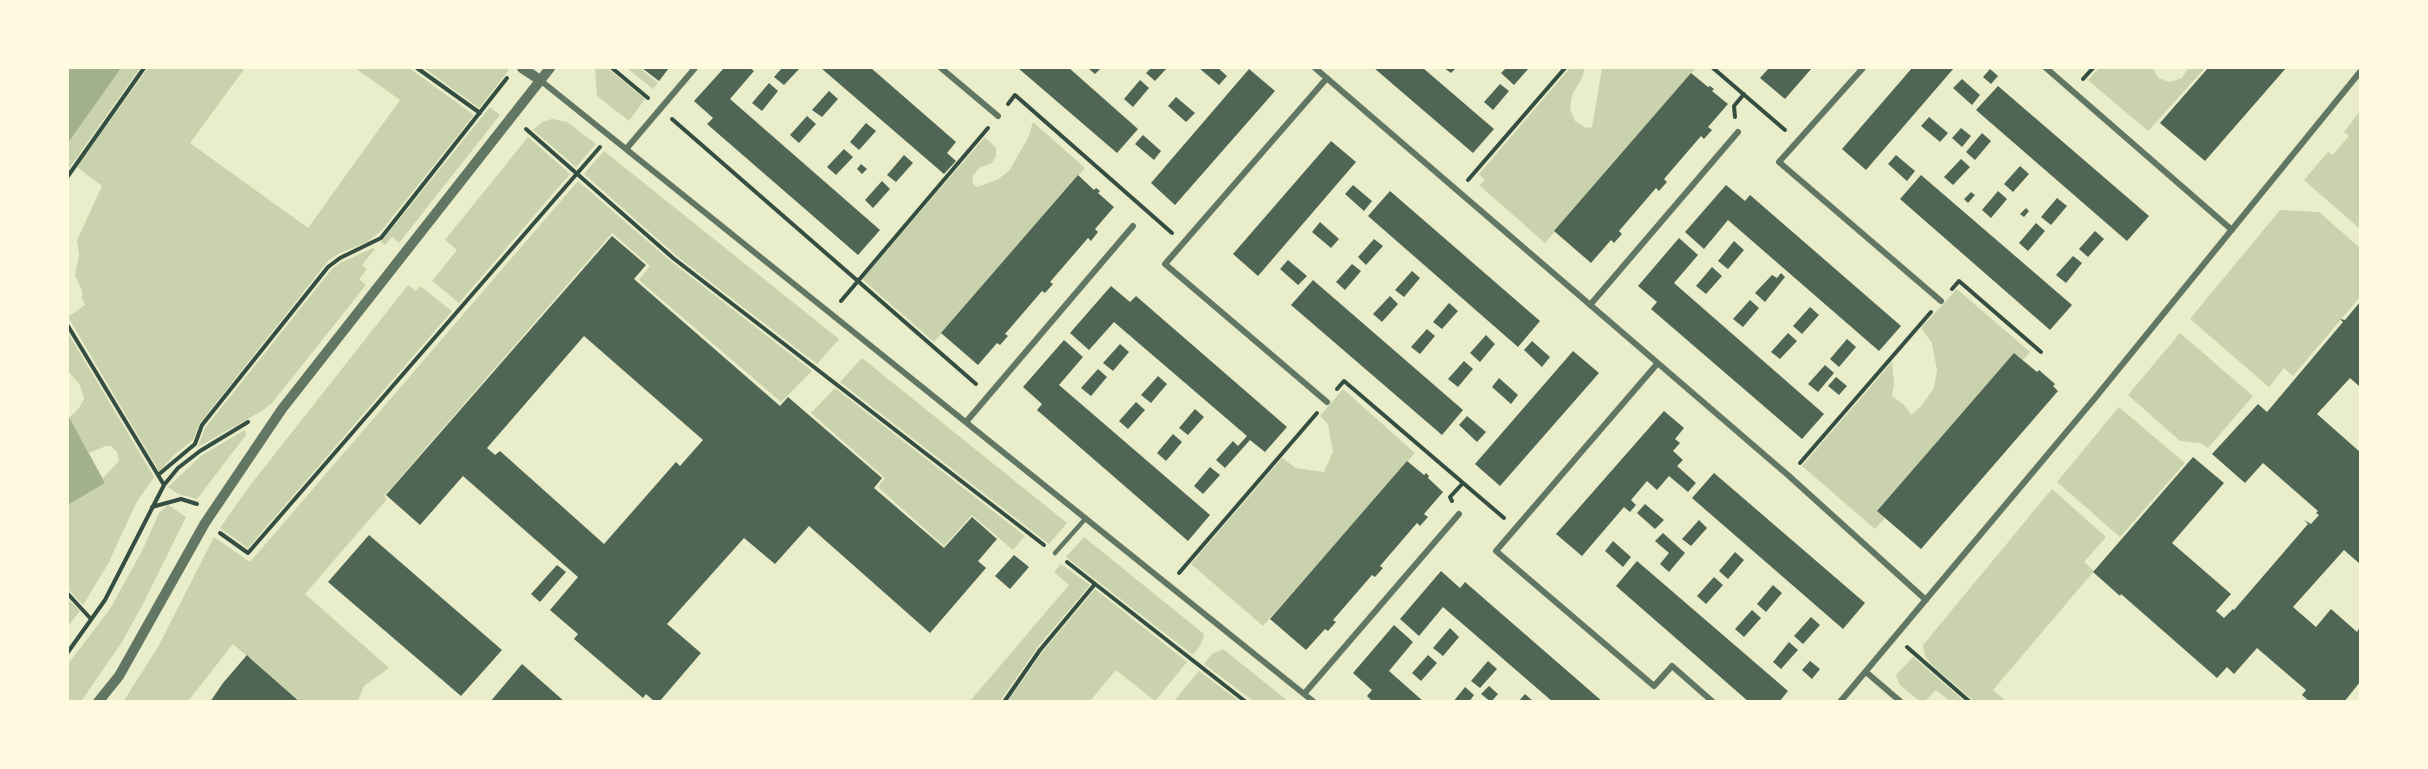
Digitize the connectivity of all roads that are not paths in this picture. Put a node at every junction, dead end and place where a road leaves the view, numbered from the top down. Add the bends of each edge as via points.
1 (522, 68) edge
2 (550, 68) edge
3 (695, 68) edge
4 (941, 68) edge
5 (1315, 68) edge
6 (1863, 68) edge
7 (2046, 68) edge
8 (2361, 72) edge
9 (1327, 78) junction
10 (540, 80) junction
11 (998, 116) road end
12 (1738, 132) road end
13 (627, 148) junction
14 (1133, 226) dead end
15 (2232, 230) junction
16 (1941, 301) road end
17 (1590, 305) junction
18 (1657, 364) junction
19 (1327, 402) road end
20 (966, 422) junction
21 (1459, 514) dead end
22 (1086, 518) junction
23 (1055, 553) road end
24 (1926, 600) junction
25 (1866, 672) junction
26 (1304, 694) junction
27 (98, 702) edge
28 (1314, 702) edge
29 (1713, 702) edge
30 (1840, 702) edge
31 (1901, 702) edge

1 - 10 street
2 - 10 street
3 - 13 street
4 - 11 street
5 - 9 street
6 - 16 street via 1779,162
7 - 15 street
8 - 15 street
9 - 17 street
9 - 19 street via 1165,264
10 - 13 street
10 - 27 street via 282,410 205,523 119,676
12 - 17 street
13 - 20 street
14 - 20 street
15 - 24 street
17 - 18 street
18 - 24 street
18 - 29 street via 1496,551 1654,686 1672,666
20 - 22 street
21 - 26 street
22 - 23 lane
22 - 26 street
24 - 25 street
25 - 30 street
25 - 31 street
26 - 28 street

